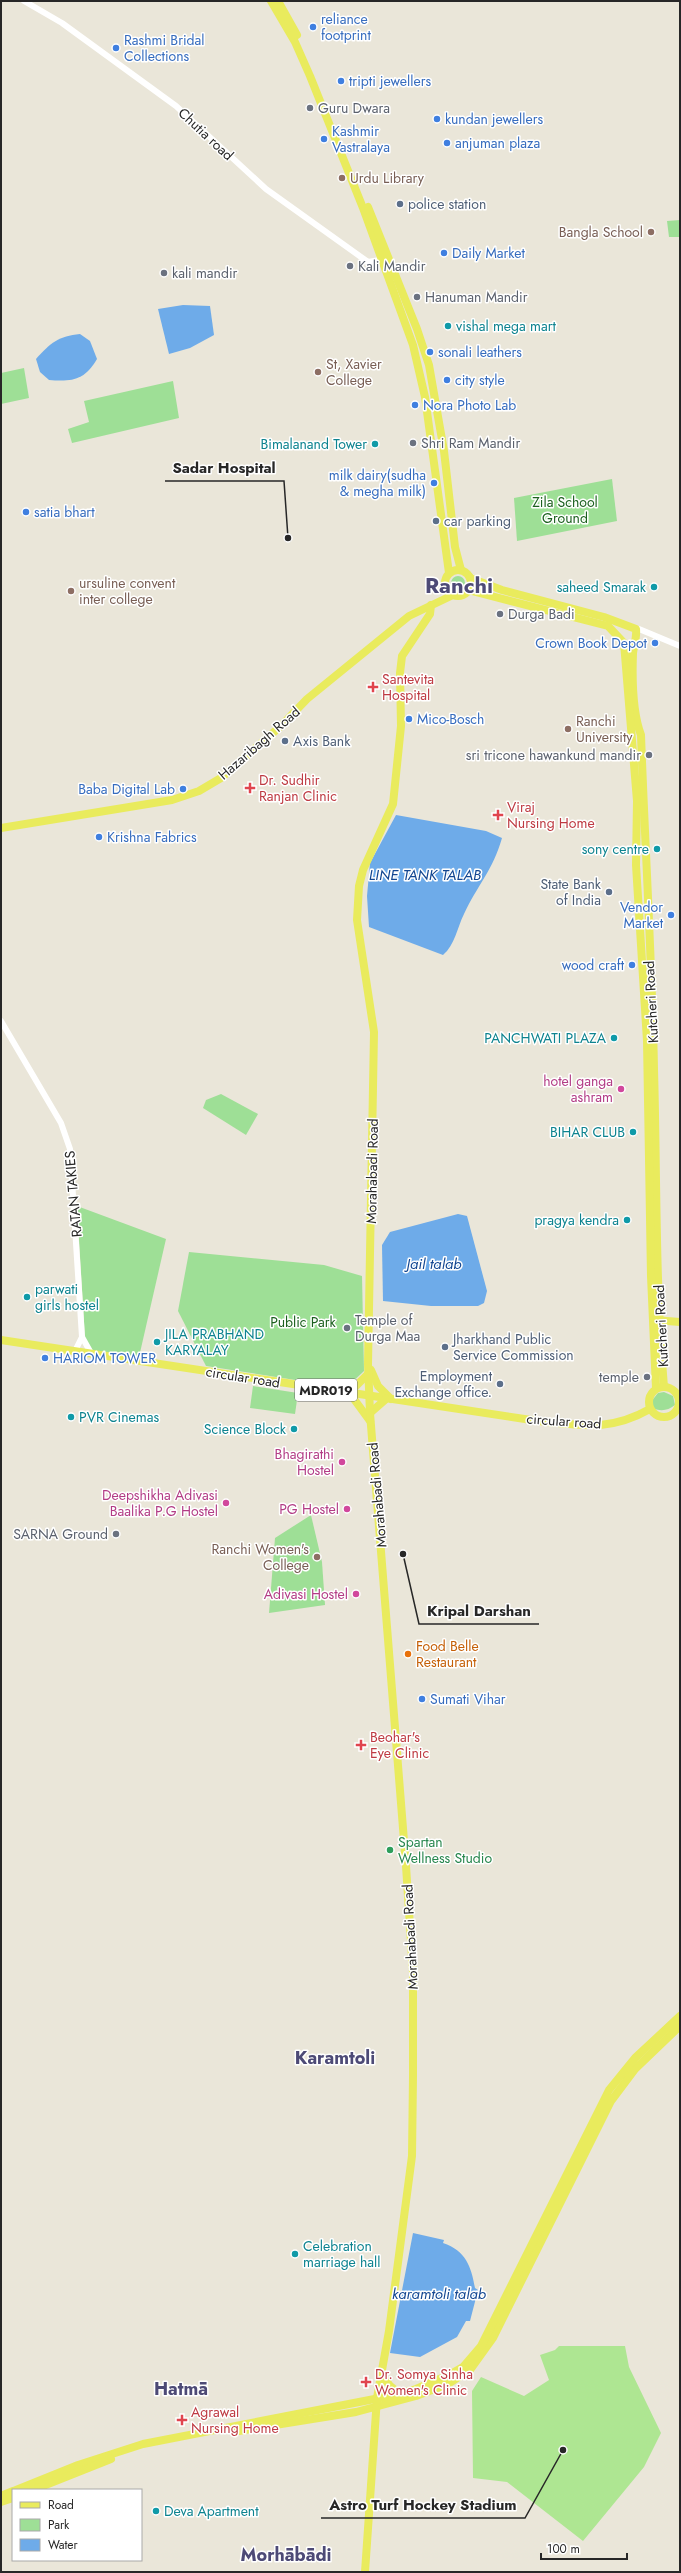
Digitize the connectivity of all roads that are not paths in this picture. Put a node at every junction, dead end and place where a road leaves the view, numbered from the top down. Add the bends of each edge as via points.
1 (24, 1) edge
2 (271, 1) edge
3 (278, 1) edge
4 (384, 259) junction
5 (461, 570) junction
6 (449, 573) junction
7 (470, 578) junction
8 (445, 586) junction
9 (468, 590) junction
10 (453, 595) junction
11 (439, 600) junction
12 (431, 605) junction
13 (637, 629) junction
14 (680, 646) edge
15 (1, 828) edge
16 (1, 1021) edge
17 (657, 1320) junction
18 (680, 1322) edge
19 (82, 1337) junction
20 (1, 1340) edge
21 (75, 1351) junction
22 (91, 1353) junction
23 (368, 1364) junction
24 (369, 1373) junction
25 (660, 1388) junction
26 (350, 1394) junction
27 (370, 1397) junction
28 (389, 1399) junction
29 (679, 1405) edge
30 (650, 1409) junction
31 (370, 1413) junction
32 (371, 1423) junction
33 (680, 2016) edge
34 (680, 2026) edge
35 (381, 2374) junction
36 (398, 2393) junction
37 (377, 2398) junction
38 (376, 2408) junction
39 (18, 2489) edge
40 (36, 2489) edge
41 (12, 2491) edge
42 (1, 2496) edge
43 (12, 2498) edge
44 (1, 2502) edge
45 (365, 2572) edge

1 - 4 street, Chutia road via 62,23 181,110 289,207 368,262
2 - 4 main road via 295,42 310,76
3 - 4 main road via 310,63
4 - 5 main road via 417,329 429,365 444,451 455,546
4 - 6 main road via 417,359 431,436
5 - 6 main road
5 - 7 main road
6 - 8 main road
7 - 9 main road
7 - 13 main road via 502,590
8 - 10 main road
8 - 11 main road
9 - 10 main road via 461,595
9 - 17 main road via 608,626 624,643 627,655 637,801 638,914 647,1041
10 - 11 main road, Hazaribagh Road
11 - 12 main road, Hazaribagh Road
12 - 15 main road, Hazaribagh Road via 408,616 307,699 243,761 199,791 172,800
12 - 23 main road, Morahabadi Road via 430,614 402,656 401,726 393,804 362,870 359,886 357,920 374,1032
13 - 14 street
13 - 17 main road, Kutcheri Road via 633,654 634,708 641,735 646,831
16 - 19 street, RATAN TAKIES via 61,1124 70,1149
17 - 18 main road
17 - 25 main road, Kutcheri Road
19 - 21 street
19 - 22 street, RATAN TAKIES
20 - 21 main road, circular road / MDR019
21 - 22 main road, circular road / MDR019
22 - 26 main road, circular road / MDR019
23 - 24 main road, Morahabadi Road
23 - 28 main road via 378,1386
24 - 26 main road
24 - 27 main road, Morahabadi Road
25 - 29 main road via 675,1391
25 - 30 main road via 649,1397
26 - 27 main road, circular road / MDR019
26 - 32 main road
27 - 28 main road, circular road / MDR019
27 - 31 main road, Morahabadi Road
28 - 30 main road, circular road / MDR019 via 538,1421 585,1425 616,1424
28 - 31 main road
29 - 30 main road via 670,1416 664,1417 658,1416
31 - 32 main road, Morahabadi Road
32 - 35 main road, Morahabadi Road via 400,1771 413,1972 412,2156 390,2328
33 - 36 main road via 635,2058 609,2090 481,2346 463,2367 449,2375 416,2389
34 - 38 main road via 635,2069 611,2101 493,2338 478,2362 448,2384
35 - 36 main road
35 - 37 main road, Morahabadi Road
36 - 37 main road
37 - 38 main road, Morahabadi Road
37 - 39 main road via 143,2444 78,2465
38 - 40 main road via 144,2448
38 - 45 main road, Morahabadi Road
41 - 42 main road
43 - 44 main road

